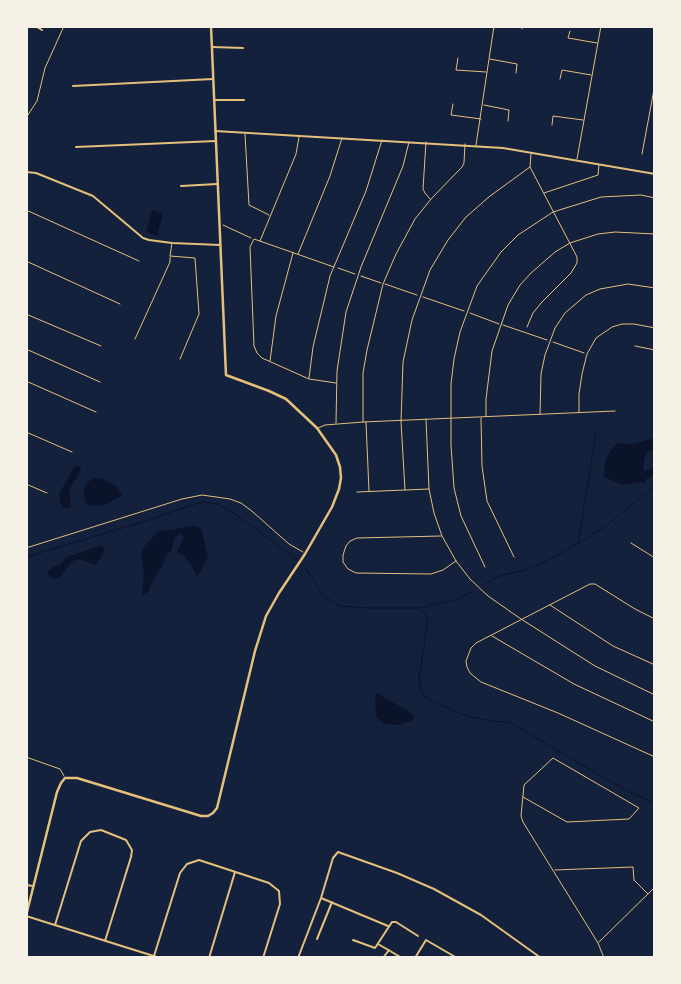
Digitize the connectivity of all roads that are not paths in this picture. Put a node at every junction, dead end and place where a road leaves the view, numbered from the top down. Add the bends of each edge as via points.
1 (36, 26) edge
2 (211, 26) edge
3 (485, 26) edge
4 (522, 26) edge
5 (600, 26) edge
6 (494, 27) edge
7 (522, 29) dead end
8 (42, 30) dead end
9 (570, 31) dead end
10 (597, 44) junction
11 (212, 47) junction
12 (242, 48) dead end
13 (458, 58) dead end
14 (490, 59) junction
15 (488, 72) junction
16 (516, 72) dead end
17 (592, 75) junction
18 (213, 79) junction
19 (560, 79) dead end
20 (655, 84) edge
21 (73, 86) dead end
22 (214, 100) junction
23 (244, 100) dead end
24 (453, 104) dead end
25 (483, 105) junction
26 (481, 119) junction
27 (584, 120) junction
28 (508, 121) dead end
29 (552, 125) dead end
30 (215, 131) junction
31 (245, 132) junction
32 (300, 136) junction
33 (342, 138) junction
34 (382, 140) junction
35 (216, 141) junction
36 (409, 142) junction
37 (426, 142) junction
38 (465, 144) junction
39 (476, 146) junction
40 (76, 147) dead end
41 (531, 153) junction
42 (642, 154) dead end
43 (576, 160) junction
44 (599, 164) junction
45 (530, 167) junction
46 (26, 172) edge
47 (655, 174) edge
48 (218, 184) junction
49 (181, 186) dead end
50 (544, 193) junction
51 (655, 198) edge
52 (431, 199) junction
53 (26, 210) edge
54 (554, 212) junction
55 (270, 215) junction
56 (653, 234) edge
57 (260, 241) junction
58 (172, 243) junction
59 (570, 243) junction
60 (220, 245) junction
61 (293, 253) junction
62 (298, 254) junction
63 (170, 256) junction
64 (139, 260) dead end
65 (26, 261) edge
66 (334, 267) junction
67 (655, 288) edge
68 (120, 304) dead end
69 (26, 314) edge
70 (527, 327) dead end
71 (655, 328) edge
72 (135, 339) dead end
73 (101, 346) dead end
74 (635, 346) dead end
75 (26, 349) edge
76 (655, 350) edge
77 (180, 359) dead end
78 (270, 362) junction
79 (309, 379) junction
80 (26, 381) edge
81 (100, 382) dead end
82 (336, 383) junction
83 (615, 411) dead end
84 (96, 412) dead end
85 (579, 412) junction
86 (540, 414) junction
87 (486, 417) junction
88 (451, 418) junction
89 (480, 418) junction
90 (426, 419) junction
91 (364, 422) junction
92 (402, 422) junction
93 (336, 424) junction
94 (317, 428) junction
95 (26, 432) edge
96 (72, 452) dead end
97 (26, 484) edge
98 (429, 489) junction
99 (405, 490) junction
100 (369, 491) junction
101 (356, 492) dead end
102 (46, 493) dead end
103 (442, 536) junction
104 (631, 543) dead end
105 (655, 554) edge
106 (514, 557) dead end
107 (654, 557) edge
108 (456, 561) junction
109 (485, 567) dead end
110 (550, 605) junction
111 (521, 619) junction
112 (655, 619) edge
113 (491, 636) junction
114 (655, 665) edge
115 (655, 695) edge
116 (655, 722) edge
117 (655, 757) edge
118 (26, 758) edge
119 (65, 778) junction
120 (523, 797) junction
121 (554, 870) junction
122 (235, 872) junction
123 (26, 885) edge
124 (34, 886) junction
125 (655, 887) edge
126 (648, 894) junction
127 (321, 898) junction
128 (332, 902) junction
129 (26, 916) edge
130 (55, 925) junction
131 (388, 926) junction
132 (418, 936) dead end
133 (317, 939) dead end
134 (353, 940) dead end
135 (105, 941) junction
136 (598, 943) junction
137 (378, 944) junction
138 (389, 950) junction
139 (154, 956) junction
140 (453, 957) edge
141 (160, 958) edge
142 (209, 958) edge
143 (263, 958) edge
144 (298, 958) edge
145 (383, 958) edge
146 (402, 958) edge
147 (415, 958) edge
148 (457, 958) edge
149 (541, 958) edge
150 (604, 958) edge

1 - 8 street
2 - 11 street
3 - 6 lane
4 - 7 lane
5 - 10 lane
6 - 14 lane
9 - 10 lane via 568,38
10 - 17 lane
11 - 12 street
11 - 18 street
13 - 15 lane via 456,70
14 - 15 lane
14 - 16 lane via 517,64
15 - 25 lane
17 - 19 lane via 562,70
17 - 27 lane
18 - 21 street
18 - 22 street
20 - 42 lane
22 - 23 street
22 - 30 street
24 - 26 lane via 451,115
25 - 26 lane
25 - 28 lane via 509,110
26 - 39 lane
27 - 29 lane via 553,116
27 - 43 lane
30 - 31 street
30 - 35 street
31 - 32 street
31 - 55 lane via 249,205
32 - 33 street
32 - 55 lane via 296,154
33 - 34 street
33 - 62 lane
34 - 36 street
34 - 66 lane via 366,191
35 - 40 street
35 - 48 street
36 - 37 street
36 - 82 lane via 403,166 346,312
37 - 38 street
37 - 52 lane via 423,189
38 - 39 street
38 - 52 lane via 462,167
39 - 41 street
41 - 43 street
41 - 45 lane
43 - 44 street
44 - 47 street
44 - 50 lane via 598,175
45 - 50 lane
45 - 92 lane via 466,217 430,270 412,320 404,362
46 - 58 street via 92,196 143,238
48 - 49 street
48 - 60 street
50 - 54 lane
51 - 54 lane via 642,195 601,197
52 - 91 lane via 405,237 384,284 366,350
53 - 64 lane
54 - 59 lane
54 - 88 lane via 518,235 500,252 477,286 454,359
55 - 57 lane
56 - 59 lane via 615,232
57 - 61 lane
57 - 78 lane via 254,239 250,247 254,346 262,358
58 - 60 street
58 - 63 lane
59 - 70 lane via 577,257 574,267 542,302
59 - 87 lane via 525,279 508,305 492,352
60 - 94 street via 226,375 286,399
61 - 62 lane
61 - 78 lane via 276,316
62 - 66 lane
63 - 72 lane
63 - 77 lane via 196,258 199,314
65 - 68 lane
66 - 79 lane via 313,347
67 - 86 lane via 628,284 600,289 586,295 565,313 555,328 541,374
69 - 73 lane
71 - 85 lane via 622,324 612,326 596,338 588,354 579,394
74 - 76 lane
75 - 81 lane
78 - 79 lane
79 - 82 lane
80 - 84 lane
82 - 93 lane
83 - 85 lane
85 - 86 lane
86 - 87 lane
87 - 89 lane
88 - 89 lane
88 - 90 lane
88 - 109 lane via 457,504
89 - 106 lane via 487,502
90 - 92 lane
90 - 98 lane
91 - 92 lane
91 - 93 lane
91 - 100 lane
92 - 99 lane
93 - 94 lane
94 - 119 street via 336,455 341,478 339,489 305,554 271,605 261,630 219,804 213,814 201,816 77,778
95 - 96 lane
97 - 102 lane
98 - 99 lane
98 - 103 lane
99 - 100 lane
100 - 101 lane
103 - 108 lane
103 - 108 lane via 357,538 346,546 343,562 356,573 431,574
104 - 107 lane
105 - 107 lane
108 - 111 lane via 476,586
110 - 111 lane
110 - 112 lane via 595,584
110 - 114 lane via 613,646
111 - 113 lane
111 - 115 lane via 595,666
113 - 116 lane via 574,684
113 - 117 lane via 476,643 468,654 467,666 474,677
118 - 119 lane via 60,770
119 - 124 street via 57,792
120 - 120 lane via 526,781 553,758 639,808 629,819 567,822
120 - 121 lane via 523,822
121 - 126 lane via 633,867 634,880
121 - 136 lane
122 - 139 street via 199,860 183,867
122 - 142 street
122 - 143 street via 269,883 279,891 280,904
123 - 124 street
124 - 129 street
125 - 126 lane
126 - 136 lane
127 - 128 street
127 - 144 street
127 - 149 street via 332,858 338,852 434,890 481,915
128 - 131 street
128 - 133 street
129 - 130 street
130 - 135 street
130 - 135 street via 81,841 90,832 101,830 126,840 132,850
131 - 132 street via 396,922
131 - 137 street
134 - 137 street via 375,948
135 - 139 street
136 - 150 lane
137 - 138 street
138 - 145 street
138 - 146 street
139 - 141 street
140 - 147 street via 426,940
140 - 148 street

